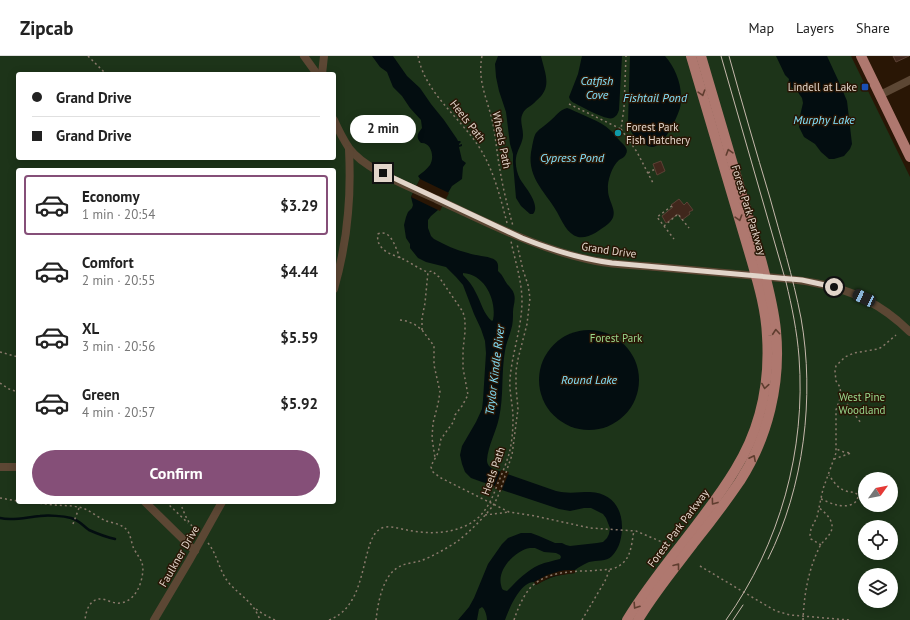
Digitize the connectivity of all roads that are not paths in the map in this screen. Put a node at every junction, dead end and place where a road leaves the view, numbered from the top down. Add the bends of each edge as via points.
1 (304, 56) edge
2 (324, 56) edge
3 (691, 56) edge
4 (701, 56) edge
5 (861, 56) edge
6 (316, 72) edge
7 (322, 72) edge
8 (910, 80) edge
9 (880, 95) junction
10 (336, 124) edge
11 (349, 148) junction
12 (910, 157) edge
13 (336, 281) edge
14 (910, 332) edge
15 (0, 467) edge
16 (16, 467) edge
17 (147, 504) edge
18 (221, 504) edge
19 (195, 551) junction
20 (154, 620) edge
21 (627, 620) edge
22 (638, 620) edge

1 - 6 street
2 - 7 street
3 -> 21 main road, Forest Park Parkway via 760,291 767,335 767,377 759,416 736,469
22 -> 4 main road, Forest Park Parkway via 743,475 759,445 769,417 776,378 777,345 772,302
5 - 9 main road
8 - 9 street
9 - 12 main road
10 - 11 street, Grand Drive
11 - 13 street via 348,214 343,254
11 - 14 street, Grand Drive via 371,167 545,248 598,261 802,280 834,287 878,306
15 - 16 street
17 - 19 street
18 - 19 street, Faulkner Drive
19 - 20 street, Faulkner Drive

